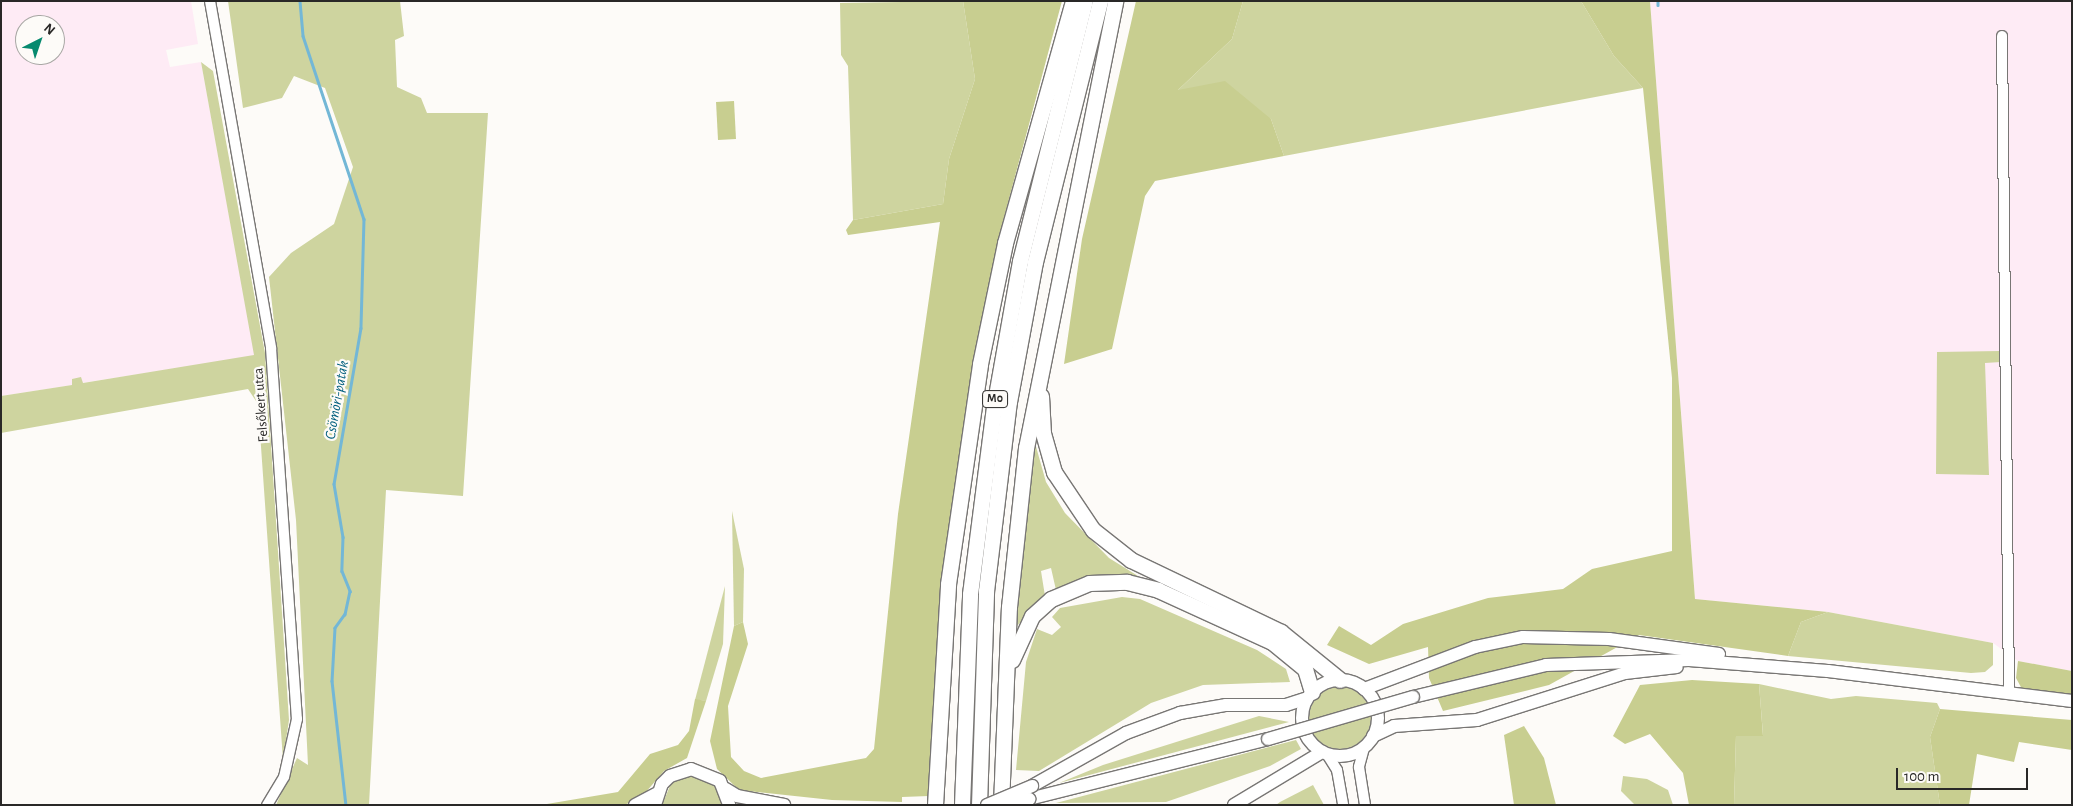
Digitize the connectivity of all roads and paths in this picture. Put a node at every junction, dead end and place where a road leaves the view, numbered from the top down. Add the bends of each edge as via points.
1 (210, 1) edge
2 (1073, 1) edge
3 (1085, 1) edge
4 (1100, 1) edge
5 (1115, 1) edge
6 (2002, 36) dead end
7 (1041, 362) junction
8 (1740, 662) junction
9 (1340, 680) junction
10 (1005, 685) junction
11 (1364, 689) junction
12 (2009, 692) junction
13 (1309, 695) junction
14 (2072, 701) edge
15 (1373, 736) junction
16 (1364, 748) junction
17 (1325, 753) junction
18 (726, 789) junction
19 (656, 800) edge
20 (267, 805) edge
21 (635, 805) edge
22 (729, 805) edge
23 (784, 805) edge
24 (935, 805) edge
25 (962, 805) edge
26 (979, 805) edge
27 (987, 805) edge
28 (996, 805) edge
29 (1001, 805) edge
30 (1234, 805) edge
31 (1343, 805) edge
32 (1365, 805) edge

1 - 20 street, Felsőkert utca via 271,348 297,719 284,776
2 - 24 highway via 1007,235 980,364 949,575
3 - 25 highway, M0 via 1020,261 994,407 970,594
4 - 26 highway, M0 via 1035,262 1009,402 986,601
5 - 7 highway
6 - 12 street
7 - 9 highway via 1040,408 1049,456 1069,499 1094,530 1131,560 1282,632
7 - 10 highway via 1015,543
8 - 11 main road via 1713,652 1609,639 1522,637 1475,647
8 - 12 main road
8 - 15 main road via 1625,673 1477,720 1394,726
8 - 28 main road, bridge via 1633,660 1546,665 1268,739
9 - 11 main road
9 - 13 main road
10 - 13 highway via 1020,636 1037,611 1060,593 1107,581 1158,590 1272,642 1305,669
10 - 29 highway
11 - 15 main road via 1378,714
12 - 14 main road
13 - 17 main road via 1303,728
13 - 27 main road, bridge via 1286,705 1226,705 1180,713 1126,734 1032,786
15 - 16 main road
16 - 17 main road via 1346,755
16 - 32 street via 1359,767
17 - 30 main road
17 - 31 street via 1337,770
18 - 19 main road via 713,775 691,768 670,776
18 - 22 main road
18 - 23 main road via 737,796
19 - 21 main road

